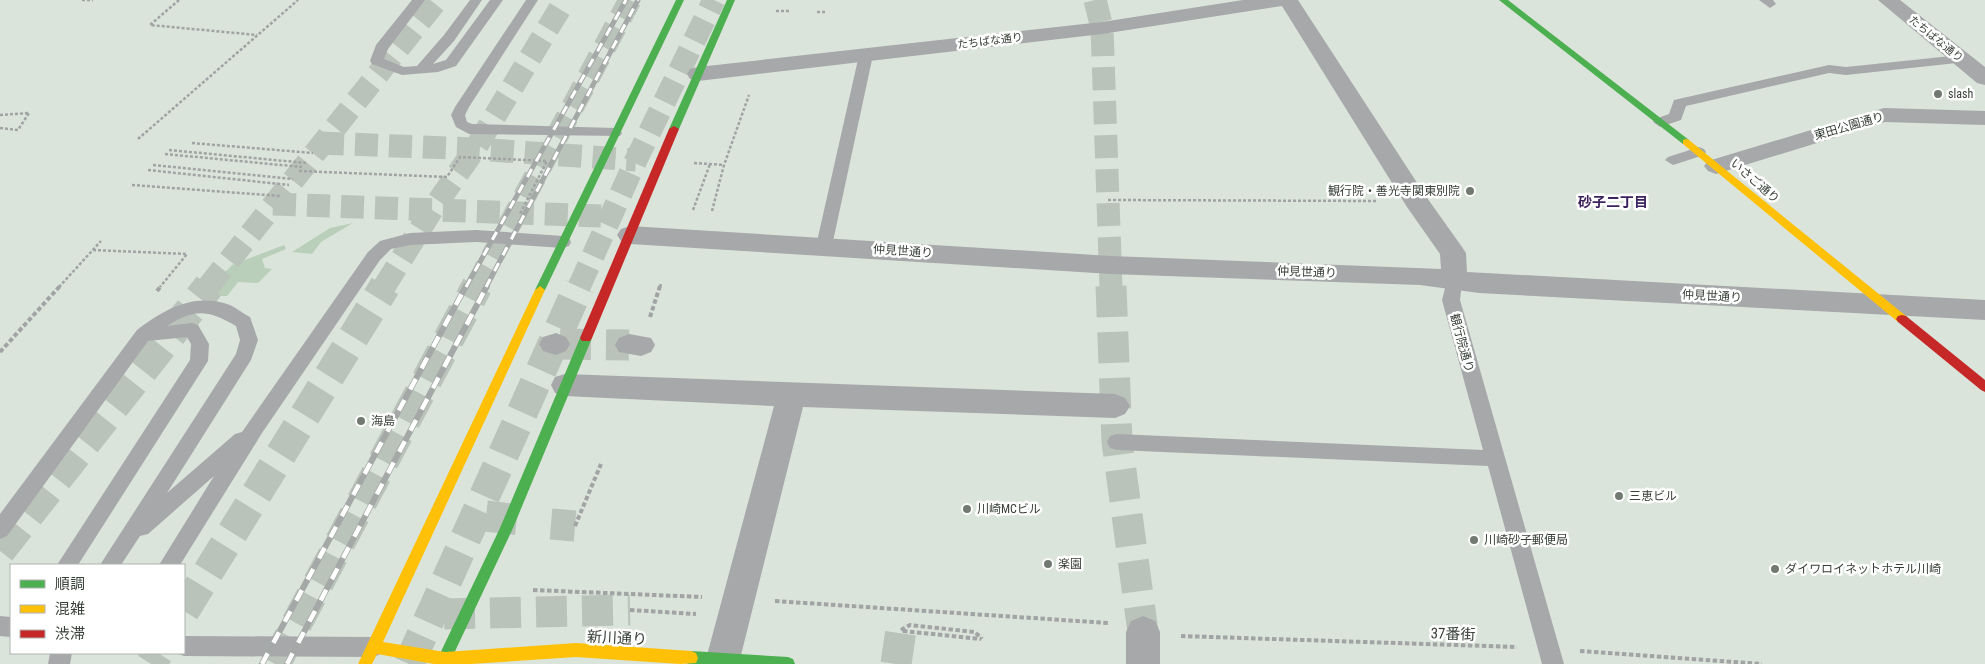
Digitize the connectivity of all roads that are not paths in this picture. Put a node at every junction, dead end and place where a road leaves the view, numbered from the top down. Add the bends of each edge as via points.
1 (420, 0) edge
2 (476, 0) edge
3 (497, 0) edge
4 (532, 0) edge
5 (680, 0) edge
6 (730, 0) edge
7 (1282, 0) edge
8 (1288, 0) edge
9 (1503, 0) edge
10 (1888, 0) edge
11 (866, 55) junction
12 (1961, 59) junction
13 (421, 69) junction
14 (698, 74) junction
15 (1985, 78) edge
16 (1985, 118) edge
17 (1660, 122) junction
18 (615, 133) junction
19 (1708, 159) junction
20 (1673, 160) dead end
21 (630, 235) junction
22 (563, 242) junction
23 (824, 246) junction
24 (1454, 281) junction
25 (1885, 306) junction
26 (1985, 310) edge
27 (142, 335) junction
28 (565, 385) junction
29 (1985, 387) edge
30 (791, 395) junction
31 (1116, 406) dead end
32 (255, 428) junction
33 (1117, 442) dead end
34 (1494, 458) junction
35 (0, 530) edge
36 (125, 542) junction
37 (68, 564) edge
38 (111, 564) edge
39 (170, 564) edge
40 (185, 646) edge
41 (369, 656) edge
42 (1551, 656) edge
43 (722, 658) junction
44 (444, 662) edge
45 (788, 664) edge

1 - 13 lane via 381,48 377,61 402,71
2 - 13 lane via 449,38
3 - 13 lane via 451,63
4 - 18 lane via 462,107 458,115 461,124 469,128
5 - 18 street
6 - 14 street
7 - 11 street, たちばな通り via 1102,28
8 - 24 street, 観行院通り via 1416,201 1453,252
9 - 17 street, いさご通り
10 - 12 street, たちばな通り
11 - 14 street, たちばな通り via 836,63
11 - 23 lane
12 - 15 street, たちばな通り
12 - 17 lane via 1846,71 1829,69 1679,103 1676,116
14 - 21 street
16 - 19 street, 東田公園通り via 1884,115
17 - 19 street, いさご通り
18 - 22 street
19 - 20 lane
19 - 25 street, いさご通り
21 - 23 street, 仲見世通り
21 - 28 street
22 - 32 lane via 476,236 410,239 386,246 374,256
22 - 41 street
23 - 24 street, 仲見世通り via 1111,265 1420,276
24 - 25 street, 仲見世通り
24 - 34 lane, 観行院通り via 1451,300
25 - 26 street, 仲見世通り
25 - 29 street, いさご通り
27 - 35 lane
27 - 36 lane via 182,309 196,307 225,310 244,322 248,340 245,355
27 - 37 lane via 192,330 200,344 199,361
28 - 30 street
28 - 44 street via 506,528
30 - 31 street
30 - 43 street
32 - 36 lane
32 - 39 lane
33 - 34 lane
34 - 42 lane, 観行院通り
36 - 38 lane
40 - 41 lane
41 - 44 street, 新川通り
43 - 44 street, 新川通り via 576,650
43 - 45 street, 新川通り

